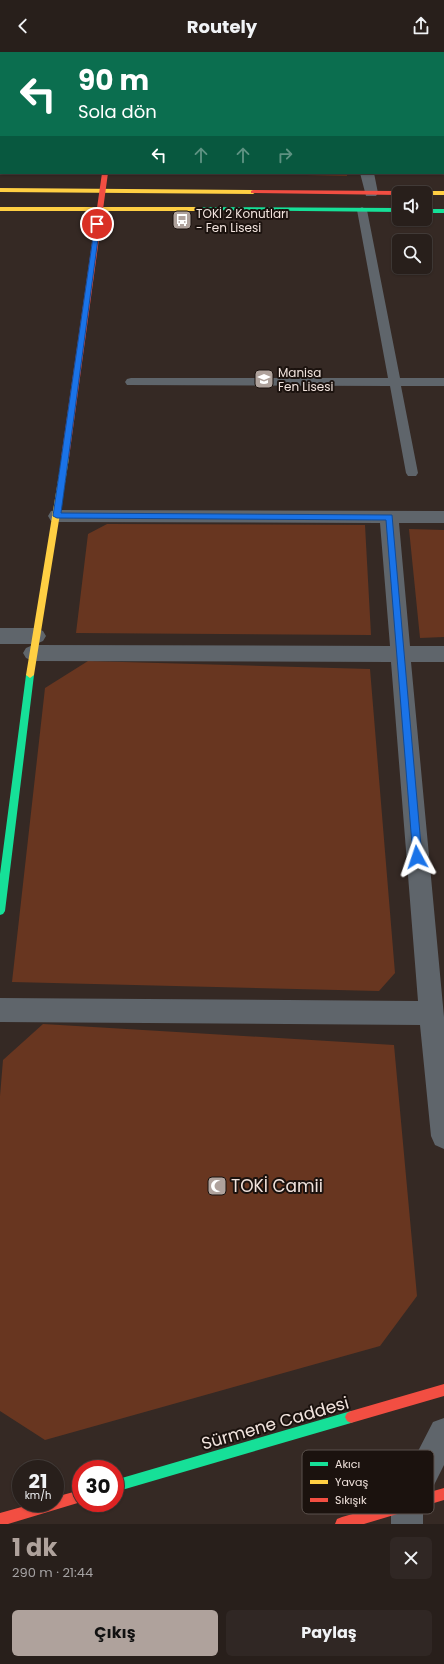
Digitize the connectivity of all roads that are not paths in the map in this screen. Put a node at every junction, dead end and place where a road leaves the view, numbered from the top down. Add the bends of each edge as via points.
1 (105, 174) edge
2 (367, 174) edge
3 (0, 190) edge
4 (102, 190) junction
5 (371, 193) junction
6 (392, 193) edge
7 (432, 193) edge
8 (444, 193) edge
9 (0, 209) edge
10 (99, 209) junction
11 (362, 210) junction
12 (392, 210) edge
13 (432, 211) edge
14 (444, 211) edge
15 (131, 382) dead end
16 (394, 382) junction
17 (444, 382) edge
18 (412, 473) dead end
19 (57, 516) junction
20 (390, 517) junction
21 (444, 517) edge
22 (0, 636) edge
23 (35, 644) junction
24 (400, 654) junction
25 (444, 654) edge
26 (0, 911) edge
27 (0, 1010) edge
28 (431, 1013) junction
29 (444, 1136) edge
30 (444, 1390) edge
31 (444, 1433) edge
32 (434, 1455) edge
33 (124, 1483) edge
34 (444, 1494) edge
35 (72, 1499) edge
36 (434, 1499) edge
37 (407, 1514) edge
38 (0, 1520) edge
39 (342, 1524) edge

1 - 4 street
2 - 5 street
3 - 4 street
4 - 5 street
4 - 10 street
5 - 6 street
7 - 8 street
9 - 10 street
10 - 11 street
10 - 19 street
11 - 12 street
11 - 16 lane
13 - 14 street
15 - 16 lane
16 - 17 lane
16 - 18 lane
19 - 20 street
19 - 23 street
20 - 21 street
20 - 24 street
22 - 23 street
23 - 24 street
23 - 26 street
24 - 25 street
24 - 28 street
27 - 28 street
28 - 29 street
30 - 33 street, Sürmene Caddesi
31 - 32 street
34 - 36 street
35 - 38 street
37 - 39 street

